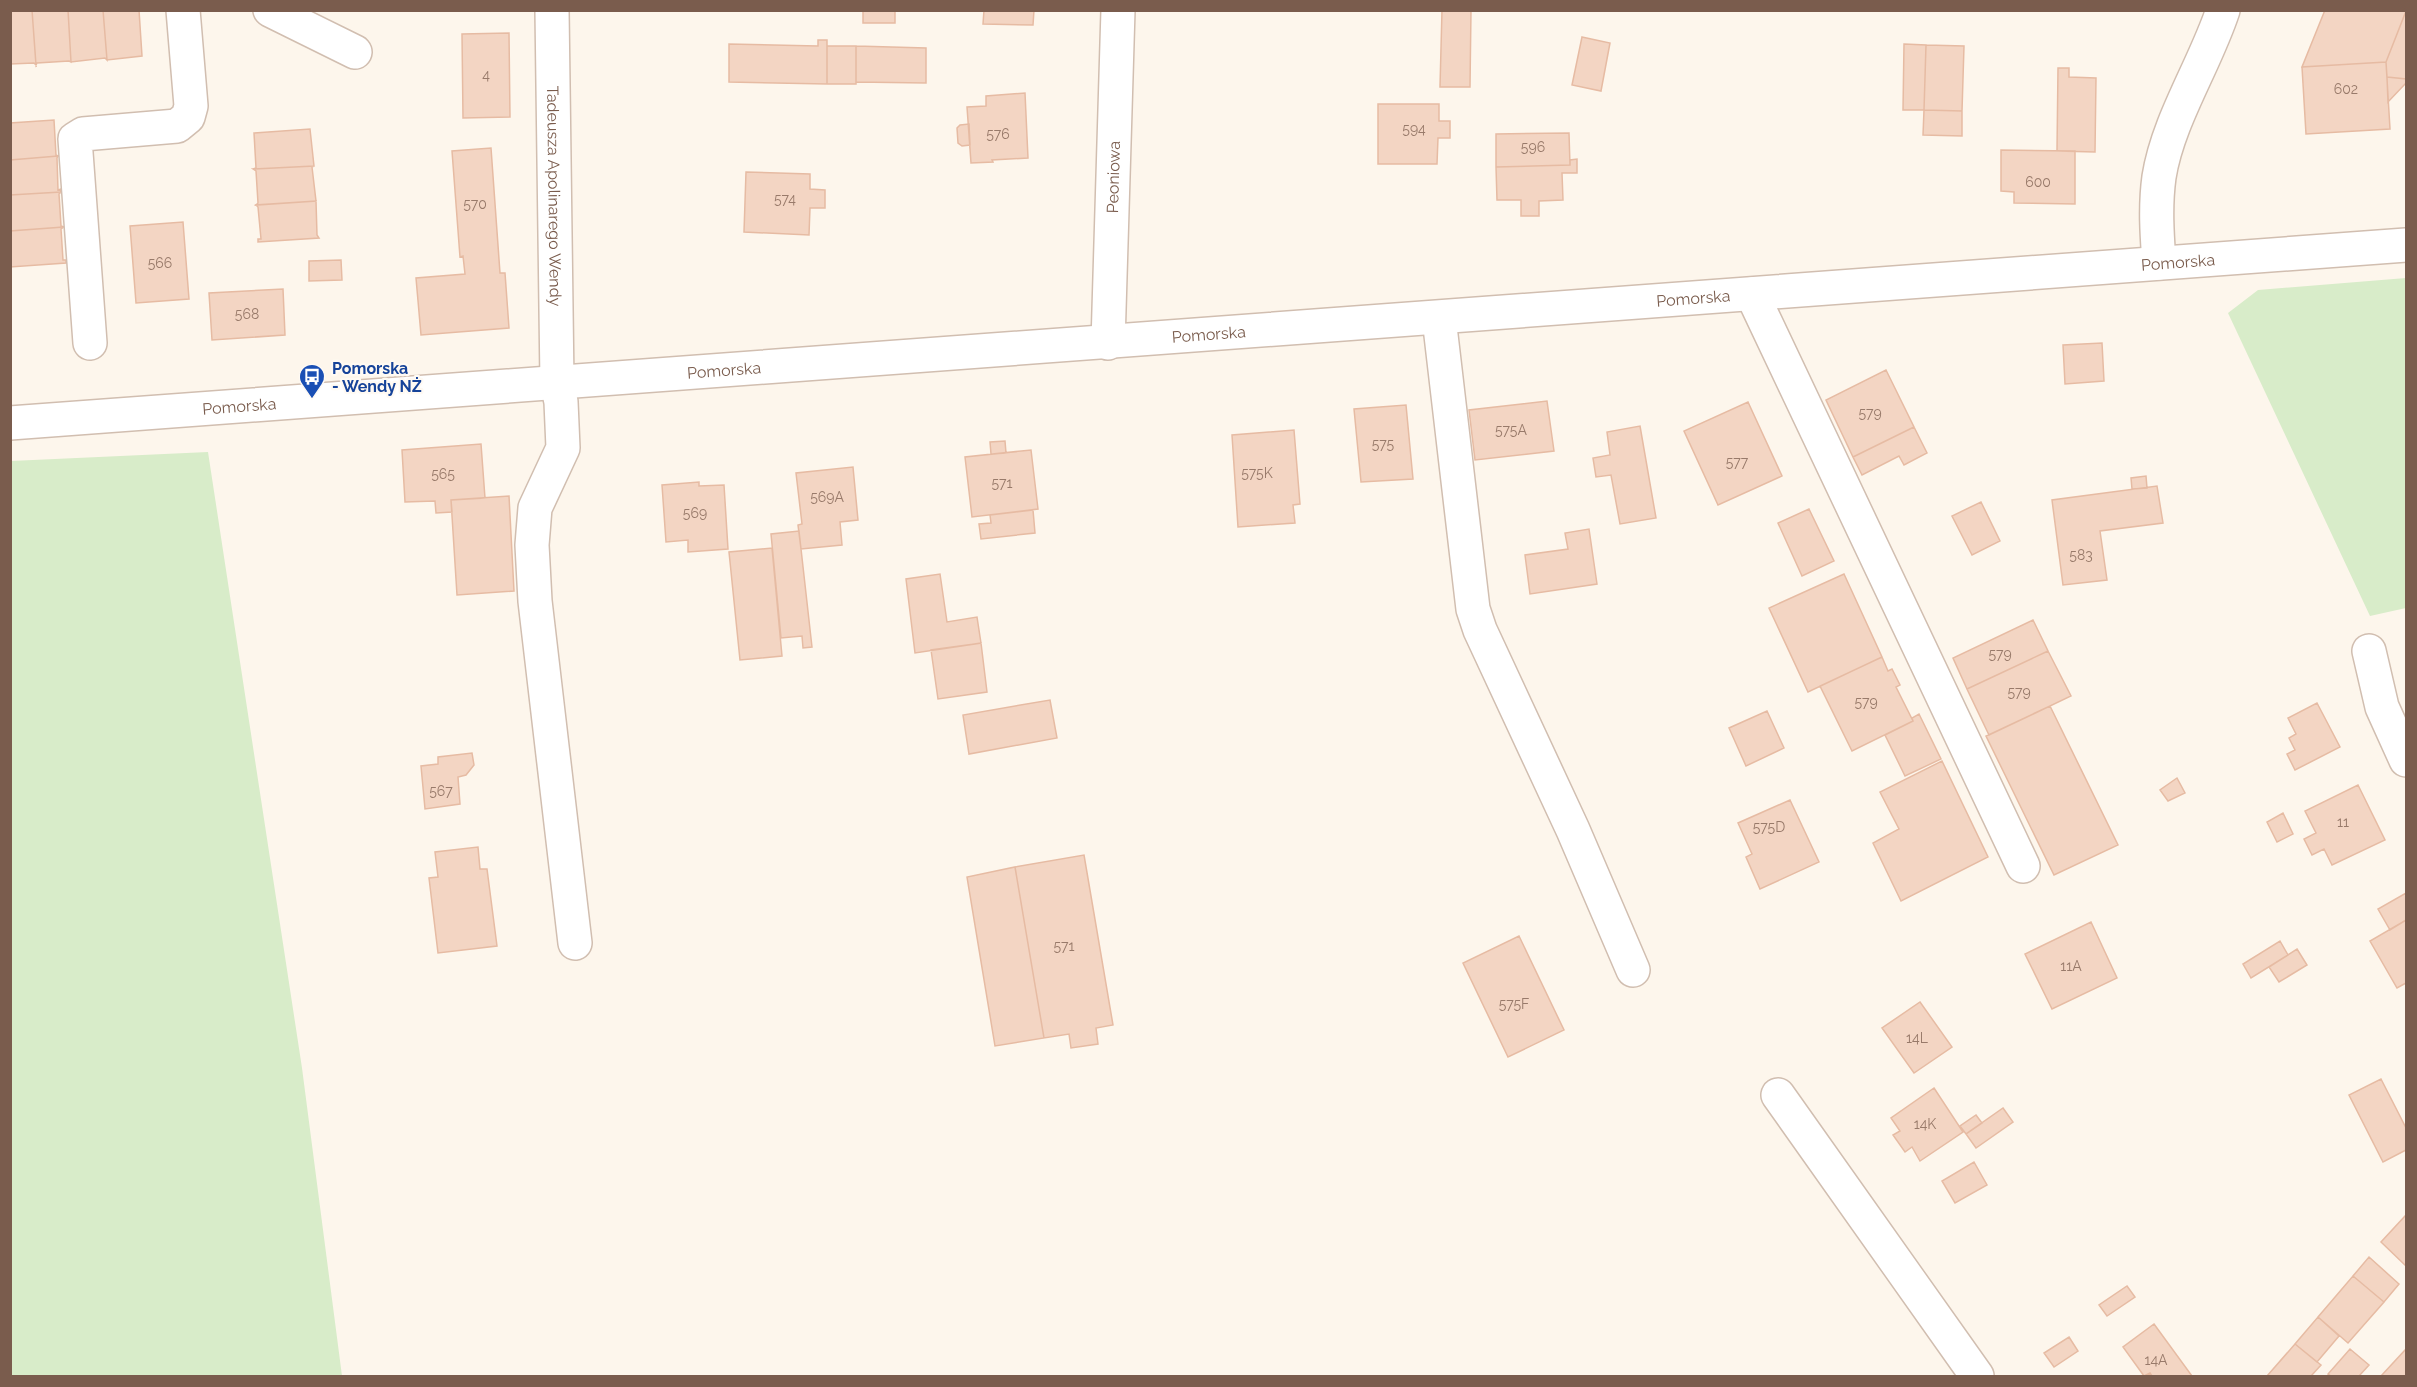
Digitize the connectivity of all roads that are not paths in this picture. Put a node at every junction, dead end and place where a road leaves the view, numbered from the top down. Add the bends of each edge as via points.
1 (183, 10) edge
2 (270, 10) edge
3 (552, 10) edge
4 (1118, 10) edge
5 (2223, 10) edge
6 (355, 52) dead end
7 (2406, 245) edge
8 (2159, 264) junction
9 (1752, 294) junction
10 (1439, 318) junction
11 (90, 343) dead end
12 (1108, 343) junction
13 (557, 383) junction
14 (10, 423) edge
15 (2369, 651) dead end
16 (2406, 760) edge
17 (2023, 866) dead end
18 (575, 942) dead end
19 (1633, 970) dead end
20 (1778, 1095) dead end
21 (1977, 1377) edge

1 - 11 street via 191,106 188,117 177,126 82,134 75,139
2 - 6 street
3 - 13 street, Tadeusza Apolinarego Wendy
4 - 12 street, Peoniowa
5 - 8 street via 2180,112 2159,175
7 - 8 street, Pomorska
8 - 9 street, Pomorska
9 - 10 street, Pomorska
9 - 17 street
10 - 12 street, Pomorska
10 - 19 street via 1473,609
12 - 13 street, Pomorska
13 - 14 street, Pomorska
13 - 18 street, Tadeusza Apolinarego Wendy via 563,448 535,508 532,545 535,602
15 - 16 street via 2382,707
20 - 21 street

